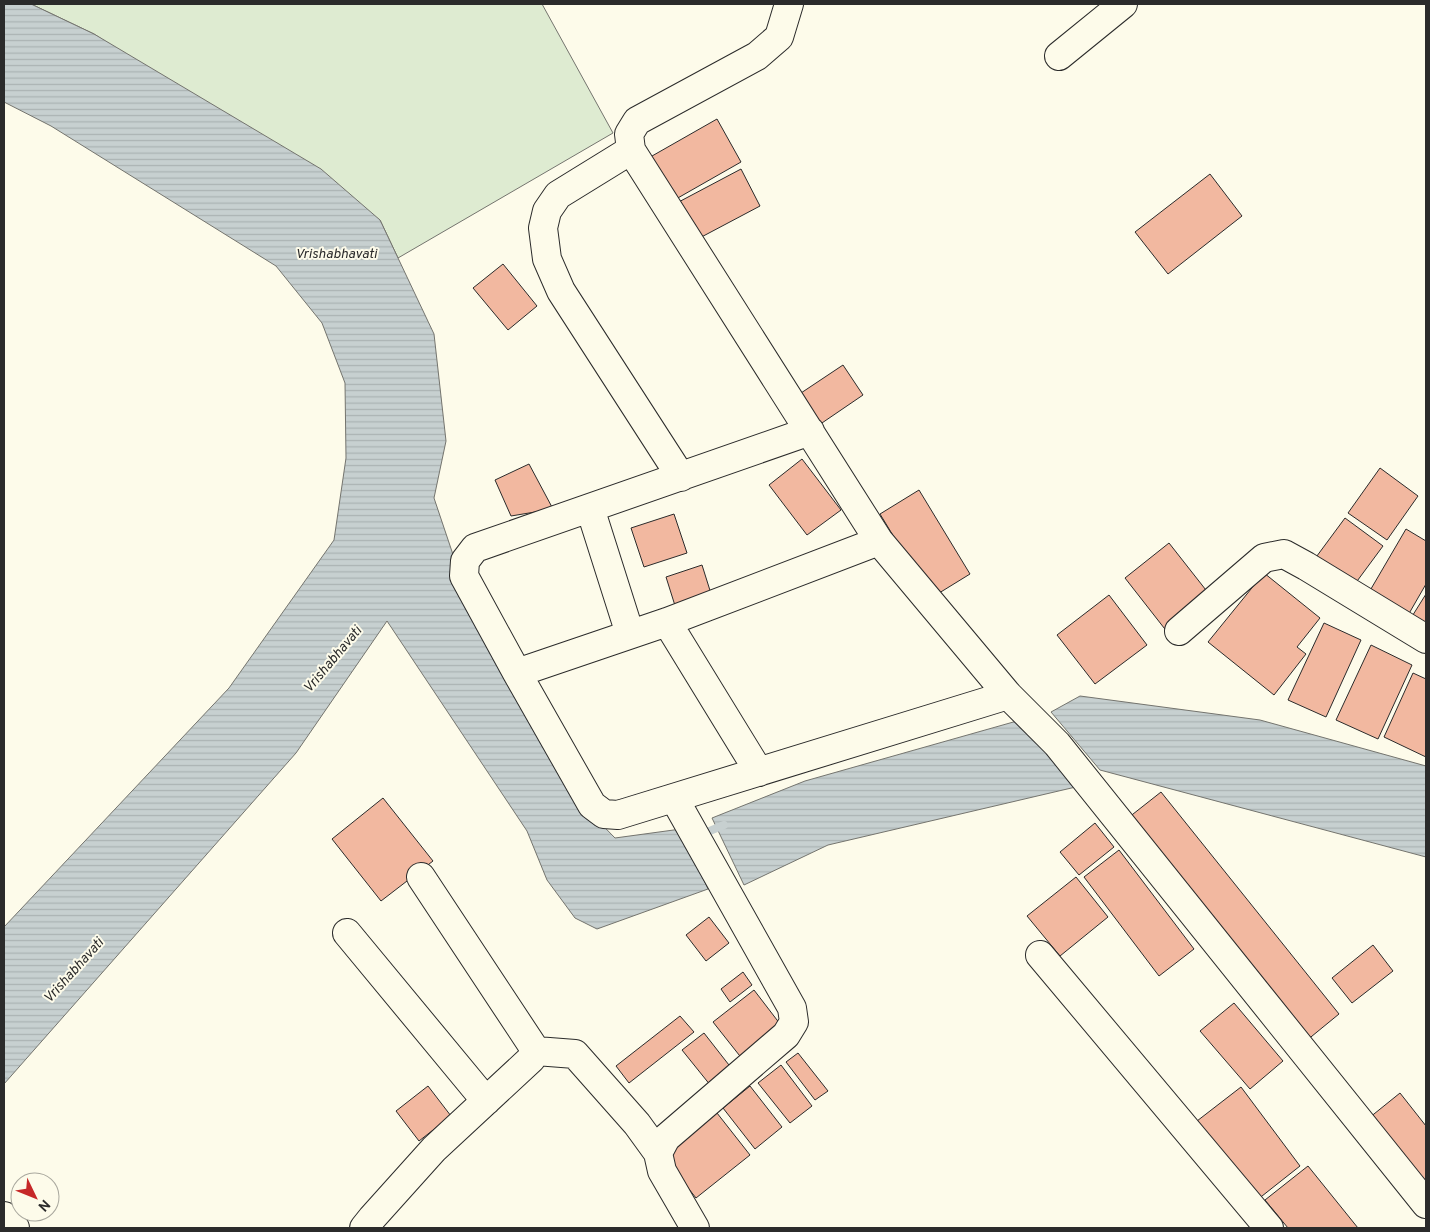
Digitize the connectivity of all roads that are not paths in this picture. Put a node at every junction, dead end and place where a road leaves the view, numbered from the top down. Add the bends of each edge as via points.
1 (789, 4) edge
2 (1123, 4) edge
3 (1059, 56) dead end
4 (631, 150) junction
5 (810, 431) junction
6 (680, 477) junction
7 (590, 508) junction
8 (879, 541) junction
9 (667, 622) junction
10 (1179, 630) dead end
11 (630, 634) junction
12 (1426, 640) edge
13 (517, 673) junction
14 (1008, 695) junction
15 (759, 772) junction
16 (681, 809) junction
17 (421, 877) dead end
18 (347, 933) dead end
19 (1040, 955) dead end
20 (536, 1050) junction
21 (486, 1101) junction
22 (658, 1153) junction
23 (1426, 1204) edge
24 (4, 1216) edge
25 (15, 1228) edge
26 (364, 1228) edge
27 (695, 1228) edge
28 (1269, 1228) edge

1 - 4 street via 779,37 757,56 637,121 630,134
2 - 3 street
4 - 5 street
4 - 6 street via 558,195 547,211 543,228 547,259 560,292
5 - 6 street
5 - 8 street
6 - 7 street
7 - 11 street
7 - 13 street via 475,548 465,561 464,576
8 - 9 street
8 - 14 street
9 - 11 street
9 - 15 street
10 - 12 street via 1264,558 1284,554
11 - 13 street
13 - 16 street via 592,805 604,814 618,815
14 - 15 street
14 - 23 street via 1082,774
15 - 16 street
16 - 22 street via 792,1008 794,1022 786,1035 666,1138
17 - 20 street
18 - 21 street
19 - 28 street
20 - 21 street via 532,1059
20 - 22 street via 575,1054 637,1124
21 - 26 street via 434,1149
22 - 27 street via 662,1171
24 - 25 street

